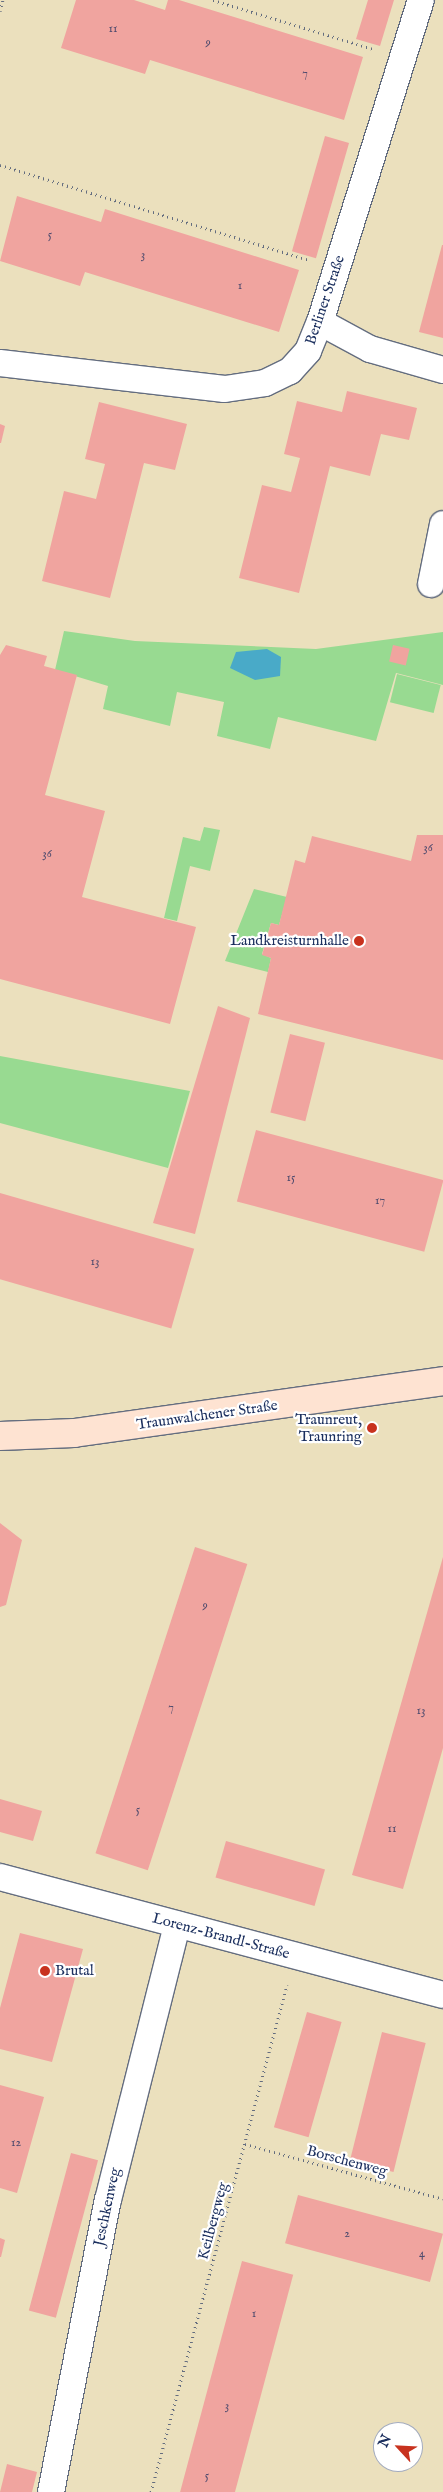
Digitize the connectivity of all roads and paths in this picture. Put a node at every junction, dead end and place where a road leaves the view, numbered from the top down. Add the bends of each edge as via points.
1 (3, 0) edge
2 (214, 0) edge
3 (421, 0) edge
4 (0, 11) edge
5 (403, 58) junction
6 (0, 165) edge
7 (336, 269) junction
8 (320, 322) junction
9 (0, 363) edge
10 (443, 370) edge
11 (443, 524) edge
12 (431, 584) dead end
13 (443, 1381) edge
14 (0, 1436) edge
15 (0, 1876) edge
16 (177, 1925) junction
17 (295, 1956) junction
18 (443, 1995) edge
19 (245, 2144) junction
20 (443, 2199) edge
21 (51, 2492) edge
22 (151, 2492) edge

1 - 4 path
2 - 5 path
3 - 5 street, Berliner Straße
5 - 7 street, Berliner Straße
6 - 7 path
7 - 8 street, Berliner Straße
8 - 9 street, Berliner Straße via 308,351 290,371 265,383 225,389
8 - 10 street via 370,349
11 - 12 street
13 - 14 main road, Traunwalchener Straße via 74,1433
15 - 16 street, Lorenz-Brandl-Straße
16 - 17 street, Lorenz-Brandl-Straße
16 - 21 street, Jeschkenweg via 108,2200
17 - 18 street, Lorenz-Brandl-Straße
17 - 19 path, Keilbergweg
19 - 20 path, Borschenweg
19 - 22 path, Keilbergweg

